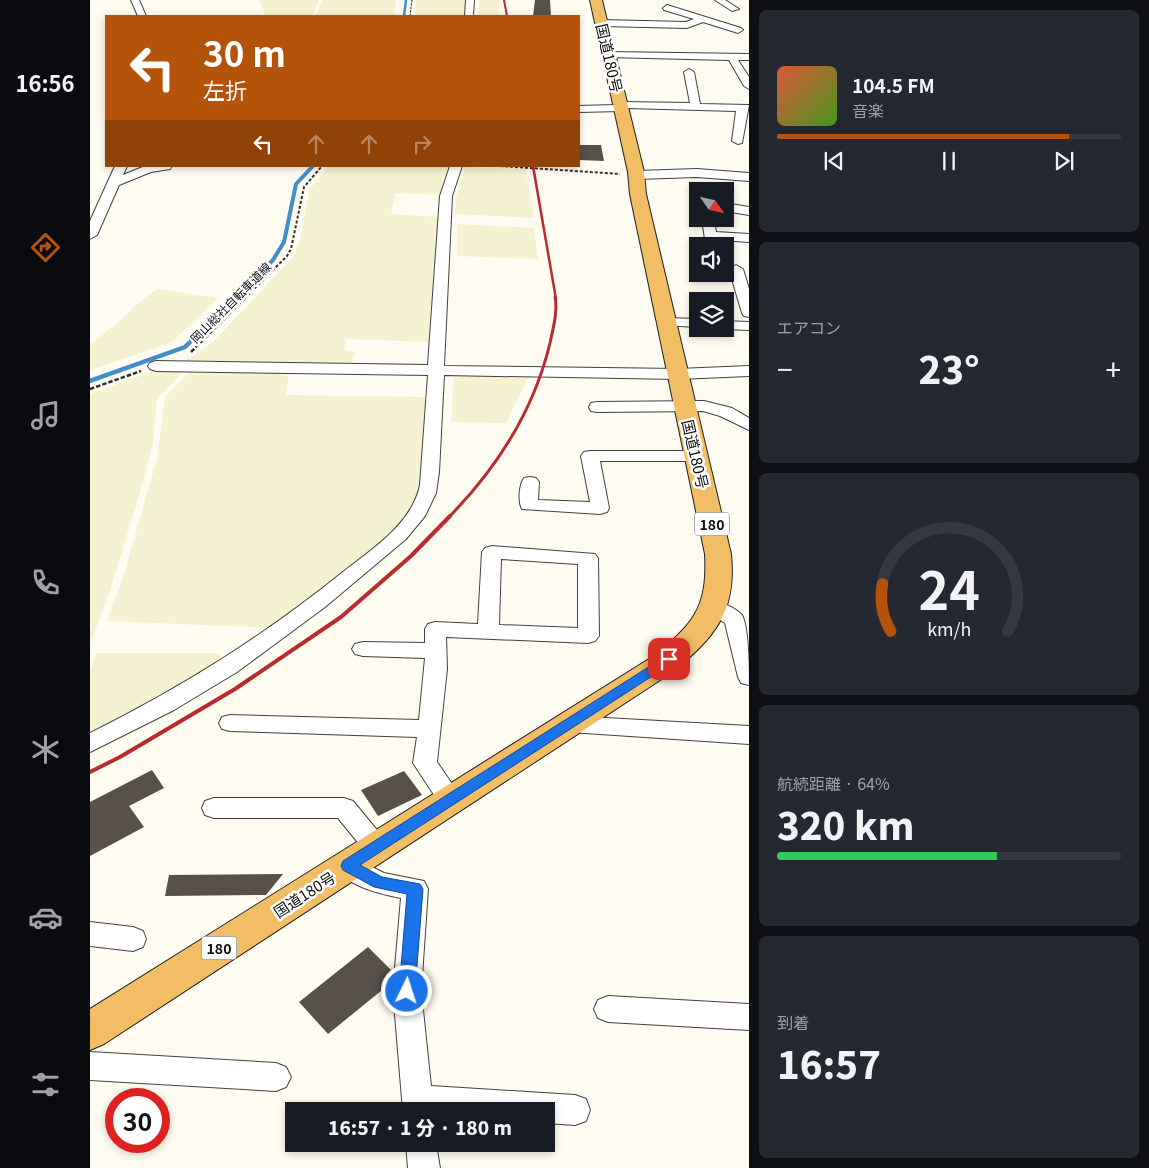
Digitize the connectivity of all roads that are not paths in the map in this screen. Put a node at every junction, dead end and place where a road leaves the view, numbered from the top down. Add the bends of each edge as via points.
1 (135, 0) edge
2 (470, 0) edge
3 (719, 0) edge
4 (667, 8) dead end
5 (735, 9) dead end
6 (599, 12) edge
7 (142, 15) edge
8 (469, 15) edge
9 (703, 19) junction
10 (738, 30) dead end
11 (609, 55) junction
12 (732, 57) junction
13 (749, 57) edge
14 (689, 72) dead end
15 (749, 86) edge
16 (621, 107) junction
17 (696, 108) junction
18 (746, 108) edge
19 (580, 109) edge
20 (738, 141) dead end
21 (121, 167) edge
22 (160, 167) edge
23 (456, 167) edge
24 (637, 175) junction
25 (734, 177) junction
26 (749, 177) edge
27 (115, 182) junction
28 (729, 182) edge
29 (734, 209) edge
30 (749, 211) edge
31 (90, 235) edge
32 (749, 238) edge
33 (734, 240) edge
34 (736, 269) dead end
35 (749, 313) edge
36 (666, 322) junction
37 (689, 323) edge
38 (734, 325) edge
39 (749, 326) edge
40 (156, 366) road end
41 (436, 370) junction
42 (749, 371) edge
43 (678, 374) junction
44 (685, 406) junction
45 (598, 407) dead end
46 (749, 425) edge
47 (697, 456) junction
48 (530, 482) dead end
49 (714, 607) junction
50 (488, 631) junction
51 (363, 649) dead end
52 (436, 651) junction
53 (749, 677) edge
54 (230, 723) dead end
55 (570, 724) junction
56 (429, 728) junction
57 (749, 735) edge
58 (90, 743) edge
59 (451, 800) junction
60 (214, 808) dead end
61 (362, 857) junction
62 (90, 934) edge
63 (133, 939) dead end
64 (608, 1009) dead end
65 (749, 1017) edge
66 (90, 1031) edge
67 (90, 1066) edge
68 (276, 1078) dead end
69 (418, 1102) edge
70 (555, 1110) edge
71 (574, 1110) dead end
72 (423, 1152) edge
73 (424, 1168) edge

1 - 7 street
2 - 8 street
3 - 5 street
4 - 9 street
6 - 9 street via 687,25
6 - 11 highway, 国道180号 / 180
9 - 10 street
11 - 12 street
11 - 16 highway, 国道180号 / 180
12 - 13 street
12 - 15 street
14 - 17 street
16 - 17 street
16 - 19 street
16 - 24 highway, 国道180号 / 180
17 - 18 street
18 - 20 street
21 - 27 street
22 - 27 street
23 - 41 street via 446,196
24 - 25 street via 698,173
24 - 36 highway, 国道180号 / 180 via 638,194
25 - 26 street
25 - 28 street
27 - 31 street
29 - 30 street
32 - 33 street
34 - 35 street
36 - 37 street
36 - 43 highway, 国道180号 / 180
38 - 39 street
40 - 41 street
41 - 43 street
41 - 58 street via 428,489 422,504 399,534 283,629 210,679
42 - 43 street
43 - 44 highway, 国道180号 / 180
44 - 45 street
44 - 46 street via 704,406 726,412
44 - 47 highway, 国道180号 / 180
47 - 48 street via 590,456 600,508 529,505
47 - 49 highway, 国道180号 / 180 via 721,573
49 - 53 street via 734,619
49 - 55 highway, 国道180号 / 180 via 694,638 679,651
50 - 50 street via 588,636 588,558 492,552
50 - 52 street via 436,629
51 - 52 street
52 - 56 street
54 - 56 street
55 - 57 street
55 - 59 highway, 国道180号 / 180
56 - 59 street via 425,763
59 - 61 highway, 国道180号 / 180
60 - 61 street via 344,808
61 - 66 highway, 国道180号 / 180
61 - 69 street via 379,883 415,889 407,991
62 - 63 street
64 - 65 street
67 - 68 street
70 - 71 street
72 - 73 street

